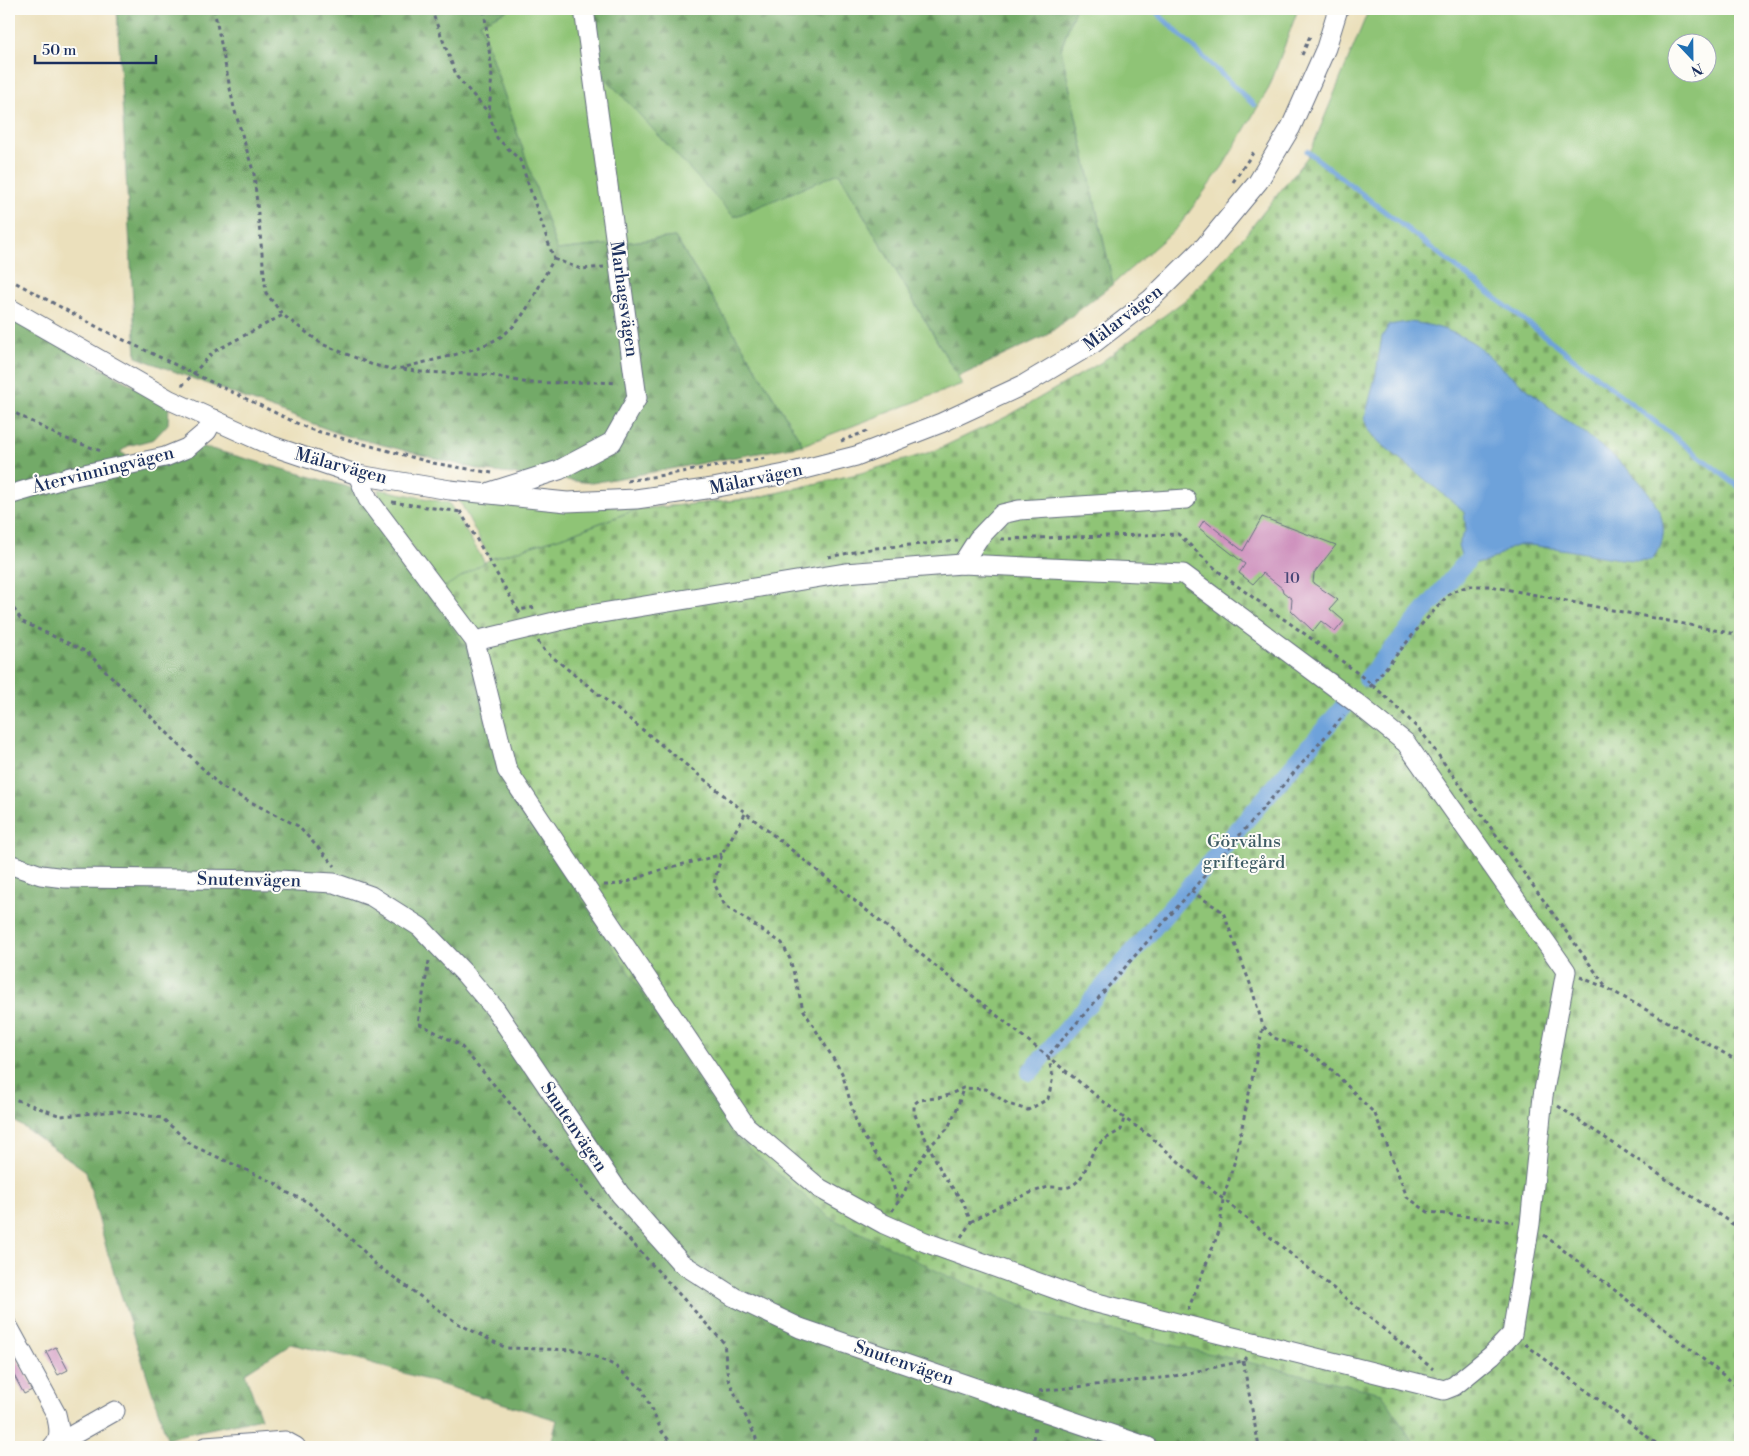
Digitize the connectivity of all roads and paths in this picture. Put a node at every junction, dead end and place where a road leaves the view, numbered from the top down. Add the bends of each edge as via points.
1 (214, 9) edge
2 (431, 9) edge
3 (484, 9) edge
4 (584, 9) edge
5 (1338, 9) edge
6 (1314, 27) dead end
7 (1298, 64) dead end
8 (489, 114) junction
9 (1259, 144) dead end
10 (1232, 184) dead end
11 (554, 259) junction
12 (619, 265) junction
13 (9, 279) edge
14 (9, 308) edge
15 (283, 315) junction
16 (402, 368) junction
17 (193, 373) junction
18 (636, 385) junction
19 (170, 400) junction
20 (9, 410) edge
21 (213, 418) junction
22 (874, 429) dead end
23 (838, 442) dead end
24 (106, 453) dead end
25 (773, 457) dead end
26 (500, 474) dead end
27 (358, 475) junction
28 (622, 482) dead end
29 (450, 490) junction
30 (481, 494) junction
31 (9, 495) edge
32 (1186, 499) dead end
33 (978, 539) junction
34 (823, 557) dead end
35 (962, 564) junction
36 (9, 602) edge
37 (538, 607) dead end
38 (518, 610) junction
39 (529, 628) junction
40 (1740, 635) edge
41 (475, 641) junction
42 (1371, 686) junction
43 (1355, 702) junction
44 (745, 814) junction
45 (722, 854) junction
46 (9, 864) edge
47 (338, 869) dead end
48 (583, 884) junction
49 (1191, 891) junction
50 (433, 940) junction
51 (1566, 971) junction
52 (1607, 988) junction
53 (1263, 1026) junction
54 (1048, 1056) junction
55 (1740, 1062) edge
56 (963, 1088) junction
57 (1543, 1096) junction
58 (9, 1097) edge
59 (1124, 1118) junction
60 (930, 1146) junction
61 (1223, 1199) junction
62 (898, 1201) junction
63 (971, 1222) junction
64 (884, 1224) junction
65 (1530, 1224) junction
66 (1740, 1229) edge
67 (954, 1235) dead end
68 (1182, 1324) junction
69 (9, 1328) edge
70 (1512, 1334) junction
71 (1254, 1344) junction
72 (1244, 1361) junction
73 (1454, 1386) junction
74 (1740, 1388) edge
75 (1031, 1392) dead end
76 (115, 1411) dead end
77 (53, 1446) edge
78 (205, 1447) edge
79 (296, 1447) edge
80 (675, 1447) edge
81 (757, 1447) edge
82 (1148, 1447) edge
83 (1259, 1447) edge
84 (1661, 1447) edge

1 - 15 path via 234,108 254,174 266,293
2 - 8 path via 457,77
3 - 8 path via 492,73
4 - 12 street, Marhagsvägen
5 - 30 street, Mälarvägen via 1326,48 1291,128 1258,182 1211,238 1151,299 1094,343 1025,384 941,424 856,456 713,488 636,499 567,502
6 - 7 path
8 - 11 path via 497,138 520,160
9 - 10 path
11 - 12 path via 581,269
11 - 16 path via 518,320 506,333 484,345
12 - 18 street, Marhagsvägen
13 - 17 path via 101,329
14 - 19 street, Mälarvägen
15 - 16 path via 322,344 373,365
15 - 17 path via 213,352
16 - 18 path via 490,375 528,383
17 - 19 path
17 - 26 path via 309,429 433,463
18 - 30 street, Marhagsvägen via 637,398 612,442 559,470
19 - 21 street, Mälarvägen
20 - 24 path via 61,436
21 - 27 street, Mälarvägen via 272,446
21 - 31 street, Återvinningvägen via 207,431 187,448 165,457 70,477
22 - 23 path
25 - 28 path
27 - 29 street, Mälarvägen
27 - 41 street via 368,499
29 - 30 street, Mälarvägen
29 - 38 path
32 - 33 street via 1019,510 1002,514
33 - 34 path via 876,548
33 - 35 street
33 - 42 path via 1178,534 1233,583
35 - 39 street via 845,573 571,618
35 - 43 street via 1183,574
36 - 47 path via 23,622 87,652 220,787 298,826
37 - 38 path
38 - 39 path
39 - 41 street
39 - 44 path via 545,651
40 - 42 path via 1490,586 1469,586 1451,592
41 - 48 street via 507,770
42 - 43 path
42 - 52 path via 1405,712 1426,738
43 - 49 path
43 - 51 street via 1406,743
44 - 45 path
44 - 54 path
45 - 48 path via 616,886
45 - 62 path via 714,883 725,906 782,943 790,959 803,1009 842,1073 858,1128 890,1175
46 - 50 street, Snutenvägen via 41,875 64,878 334,883 370,896 420,927
48 - 64 street via 746,1126 818,1188
49 - 53 path via 1223,912
49 - 54 path
50 - 81 path via 418,1023 460,1045 591,1198 724,1343 728,1379 756,1438
50 - 82 street, Snutenvägen via 495,1009 620,1194 681,1263 734,1297 800,1328
51 - 52 path
51 - 57 street
52 - 55 path
53 - 61 path
53 - 65 path via 1274,1038 1304,1048 1328,1066 1375,1114 1407,1197 1428,1212
54 - 56 path via 1053,1078 1048,1099 1028,1110 1008,1104 986,1089
54 - 59 path
56 - 60 path via 948,1128
56 - 60 path via 944,1097 919,1100 914,1104 914,1112
57 - 65 street
57 - 66 path
58 - 80 path via 61,1116 118,1111 162,1118 193,1146 275,1183 308,1202 374,1263 457,1323 506,1348 579,1350 614,1365 642,1388 662,1432
59 - 61 path via 1150,1136
59 - 63 path via 1121,1130 1099,1143 1088,1159 1082,1177 1070,1187 1046,1187 1000,1208 988,1210
60 - 62 path
60 - 63 path via 942,1175 963,1202
61 - 68 path via 1220,1229
61 - 73 path
62 - 64 path
63 - 67 path via 963,1237
64 - 68 street via 1089,1301
65 - 70 street
65 - 74 path
68 - 71 street
69 - 77 street via 56,1414 60,1430
70 - 73 street
70 - 84 path
71 - 72 path
71 - 73 street via 1444,1390
72 - 75 path via 1170,1377
72 - 83 path
76 - 77 street
78 - 79 street via 285,1441

